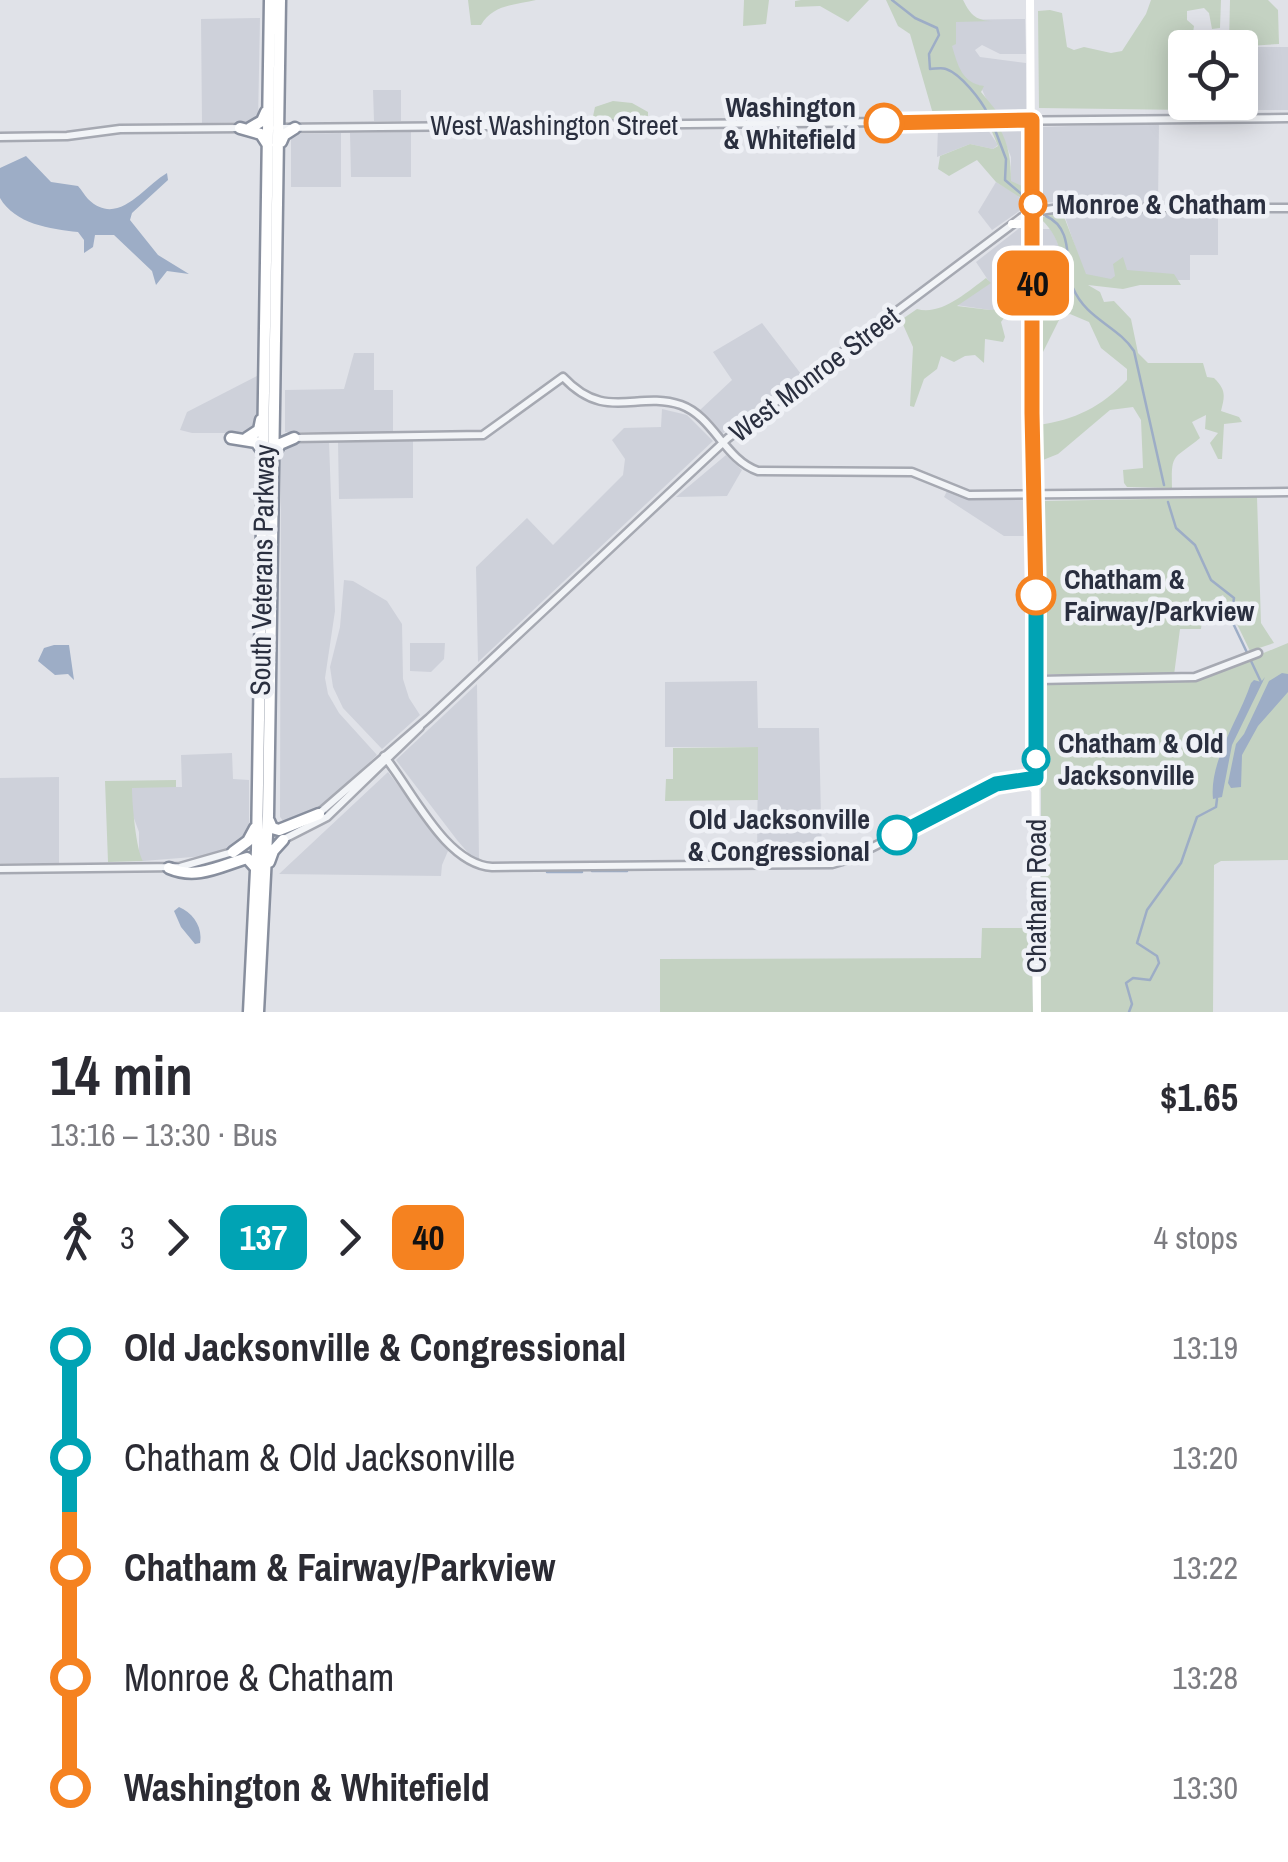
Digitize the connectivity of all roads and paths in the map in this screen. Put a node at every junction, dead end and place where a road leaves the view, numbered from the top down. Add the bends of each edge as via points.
1 (270, 0) edge
2 (280, 0) edge
3 (1030, 0) edge
4 (270, 50) junction
5 (269, 77) junction
6 (278, 109) junction
7 (1288, 118) edge
8 (1032, 120) junction
9 (245, 128) junction
10 (273, 128) junction
11 (296, 128) junction
12 (0, 137) edge
13 (268, 146) junction
14 (278, 183) junction
15 (1288, 208) edge
16 (1033, 212) junction
17 (277, 219) junction
18 (1012, 224) junction
19 (1033, 238) junction
20 (265, 354) junction
21 (264, 384) junction
22 (274, 423) junction
23 (230, 438) dead end
24 (247, 438) dead end
25 (269, 438) junction
26 (294, 438) junction
27 (723, 443) junction
28 (264, 453) junction
29 (1288, 492) edge
30 (1034, 495) junction
31 (273, 496) junction
32 (272, 525) junction
33 (1258, 653) dead end
34 (1036, 680) junction
35 (260, 704) junction
36 (260, 717) junction
37 (386, 758) junction
38 (1036, 760) junction
39 (1022, 778) junction
40 (1036, 778) junction
41 (1003, 781) junction
42 (1036, 796) junction
43 (319, 814) junction
44 (268, 816) junction
45 (265, 844) junction
46 (234, 852) junction
47 (175, 868) junction
48 (0, 869) edge
49 (256, 873) junction
50 (260, 965) junction
51 (249, 1012) edge
52 (258, 1012) edge
53 (1037, 1012) edge

1 - 4 highway
2 - 6 highway
3 - 8 main road, Chatham Road
4 - 5 highway
4 - 10 highway
5 - 9 highway via 265,117
5 - 10 highway
6 - 10 highway
6 - 11 highway
7 - 8 street, West Washington Street
8 - 11 street, West Washington Street
8 - 16 main road, Chatham Road
9 - 10 street, West Washington Street
9 - 12 street, West Washington Street
9 - 13 highway via 261,134
10 - 11 street, West Washington Street
10 - 13 highway, South Veterans Parkway
10 - 14 highway, South Veterans Parkway
10 - 17 highway
11 - 14 highway via 281,139
13 - 20 highway, South Veterans Parkway
14 - 17 highway, South Veterans Parkway
15 - 16 street, West Monroe Street
16 - 18 street, West Monroe Street
16 - 19 main road, Chatham Road
17 - 22 highway, South Veterans Parkway
18 - 19 main road via 1028,224
18 - 27 street, West Monroe Street
19 - 30 main road, Chatham Road
20 - 21 highway, South Veterans Parkway
20 - 25 highway
21 - 24 highway via 261,425
21 - 25 highway, South Veterans Parkway
22 - 25 highway, South Veterans Parkway
22 - 26 highway
23 - 28 highway via 256,442
25 - 26 street
25 - 28 highway, South Veterans Parkway
25 - 31 highway, South Veterans Parkway
25 - 32 highway
26 - 27 street via 483,435 562,377 604,402 680,405
26 - 31 highway via 276,449
27 - 30 street via 758,471 906,471 964,494
27 - 37 street, West Monroe Street
28 - 35 highway, South Veterans Parkway
29 - 30 street
30 - 34 main road, Chatham Road
31 - 32 highway, South Veterans Parkway
32 - 44 highway, South Veterans Parkway
33 - 34 street via 1195,677
34 - 38 main road, Chatham Road
35 - 36 highway, South Veterans Parkway
35 - 45 highway
36 - 45 highway, South Veterans Parkway
36 - 46 highway via 255,828
37 - 41 street via 454,851 492,867 832,864
37 - 43 street, West Monroe Street
37 - 45 street, West Monroe Street via 328,817
38 - 39 main road
38 - 40 main road, Chatham Road
39 - 40 street
39 - 41 street
40 - 42 main road, Chatham Road
41 - 42 main road via 1028,781
42 - 53 main road, Chatham Road
43 - 44 highway via 277,830
43 - 45 street, West Monroe Street
44 - 45 highway, South Veterans Parkway
45 - 46 street
45 - 47 street via 205,869
45 - 49 highway, South Veterans Parkway
45 - 50 highway, South Veterans Parkway
45 - 50 highway
46 - 47 street
47 - 48 street
47 - 49 highway via 199,873 246,858
49 - 51 highway, South Veterans Parkway
50 - 52 highway, South Veterans Parkway

